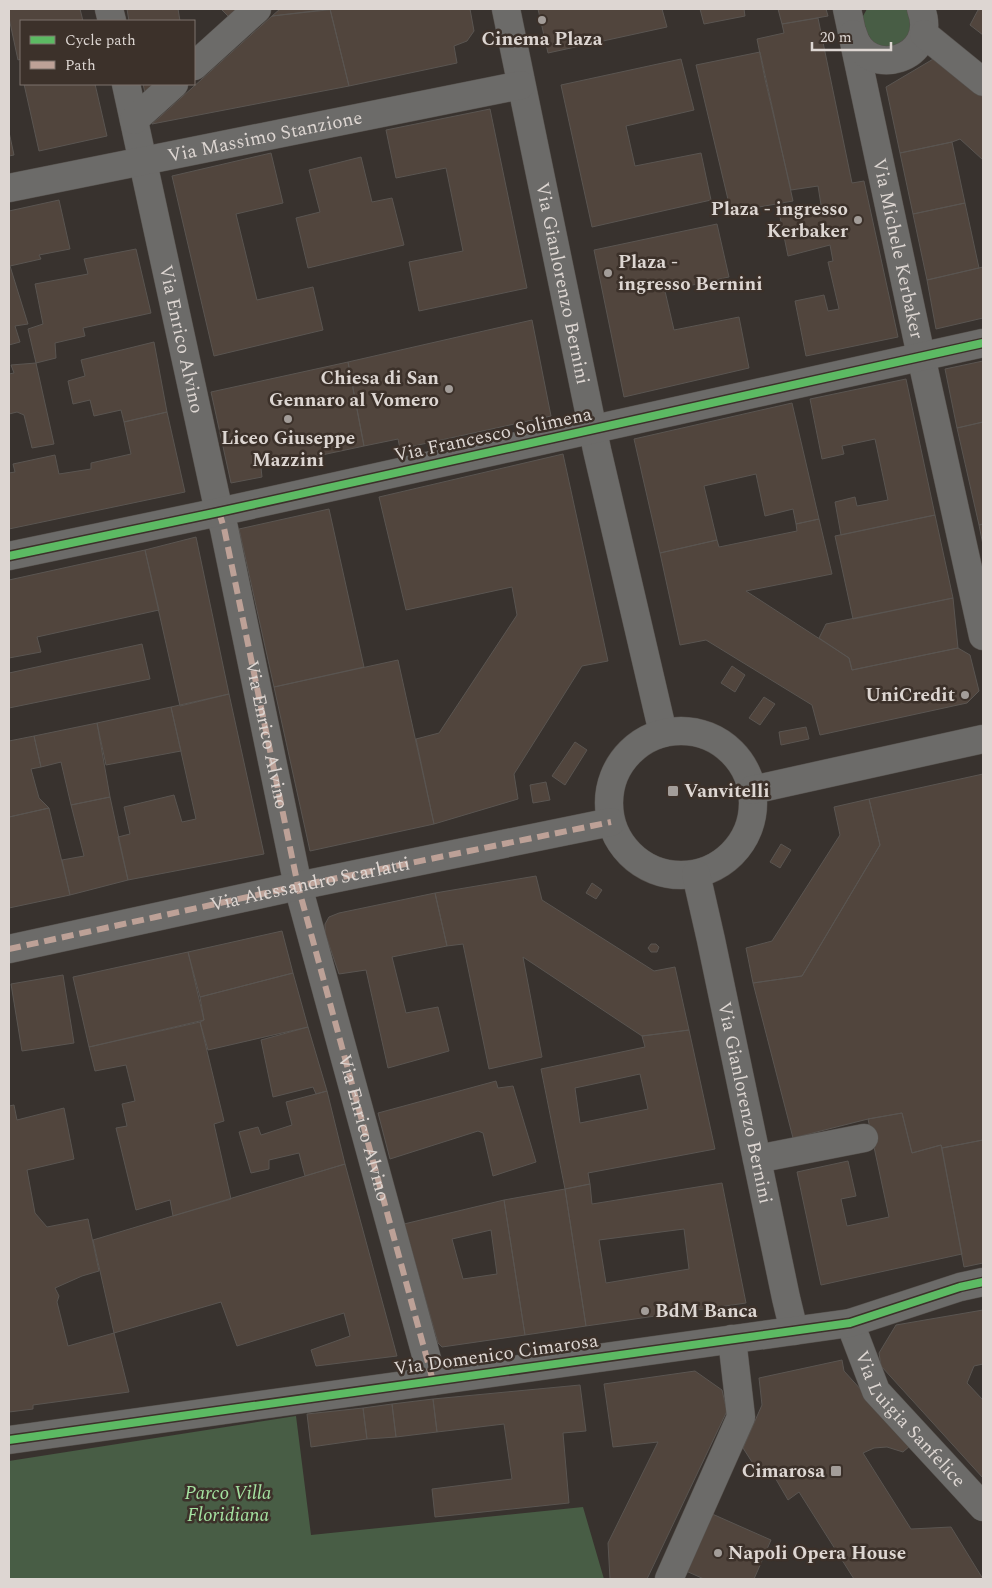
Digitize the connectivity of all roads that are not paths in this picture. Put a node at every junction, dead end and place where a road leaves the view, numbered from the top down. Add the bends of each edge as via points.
1 (257, 9) edge
2 (506, 9) edge
3 (851, 15) edge
4 (923, 21) edge
5 (195, 65) edge
6 (983, 82) edge
7 (126, 85) edge
8 (173, 85) edge
9 (522, 85) junction
10 (134, 120) junction
11 (143, 161) junction
12 (9, 188) edge
13 (983, 343) edge
14 (921, 356) junction
15 (593, 430) junction
16 (219, 512) junction
17 (9, 556) edge
18 (983, 636) edge
19 (663, 733) junction
20 (983, 739) edge
21 (752, 790) junction
22 (611, 822) junction
23 (696, 874) junction
24 (298, 886) junction
25 (9, 949) edge
26 (864, 1138) dead end
27 (757, 1159) junction
28 (983, 1282) edge
29 (850, 1323) junction
30 (794, 1331) junction
31 (732, 1339) junction
32 (432, 1381) junction
33 (9, 1440) edge
34 (983, 1507) edge
35 (669, 1579) edge

1 - 5 street
2 - 9 street, Via Gianlorenzo Bernini
3 - 4 street via 854,39 860,48 879,60 890,61 901,59 919,44
3 - 14 street, Via Michele Kerbaker
4 - 6 street
7 - 10 street, Via Enrico Alvino
8 - 10 street
9 - 11 street, Via Massimo Stanzione
9 - 15 street, Via Gianlorenzo Bernini
10 - 11 street, Via Enrico Alvino
11 - 12 street, Via Massimo Stanzione
11 - 16 street, Via Enrico Alvino
13 - 14 street, Via Francesco Solimena
14 - 15 street, Via Francesco Solimena
14 - 18 street, Via Michele Kerbaker
15 - 16 street, Via Francesco Solimena
15 - 19 street, Via Gianlorenzo Bernini
16 - 17 street, Via Francesco Solimena
16 - 24 street, Via Enrico Alvino
19 - 21 street via 686,731 709,736 729,749 744,767
19 - 22 street via 641,742 624,758 613,778 608,800
20 - 21 street
21 - 23 street via 752,815 744,839 729,858 713,869
22 - 23 street via 621,844 638,861 659,872
22 - 24 street, Via Alessandro Scarlatti
23 - 27 street, Via Gianlorenzo Bernini
24 - 25 street, Via Alessandro Scarlatti
24 - 32 street, Via Enrico Alvino
26 - 27 street
27 - 30 street, Via Gianlorenzo Bernini
28 - 29 street, Via Domenico Cimarosa
29 - 30 street, Via Domenico Cimarosa
29 - 34 street, Via Luigia Sanfelice via 876,1391
30 - 31 street, Via Domenico Cimarosa
31 - 32 street, Via Domenico Cimarosa
31 - 35 street via 741,1417
32 - 33 street, Via Domenico Cimarosa

